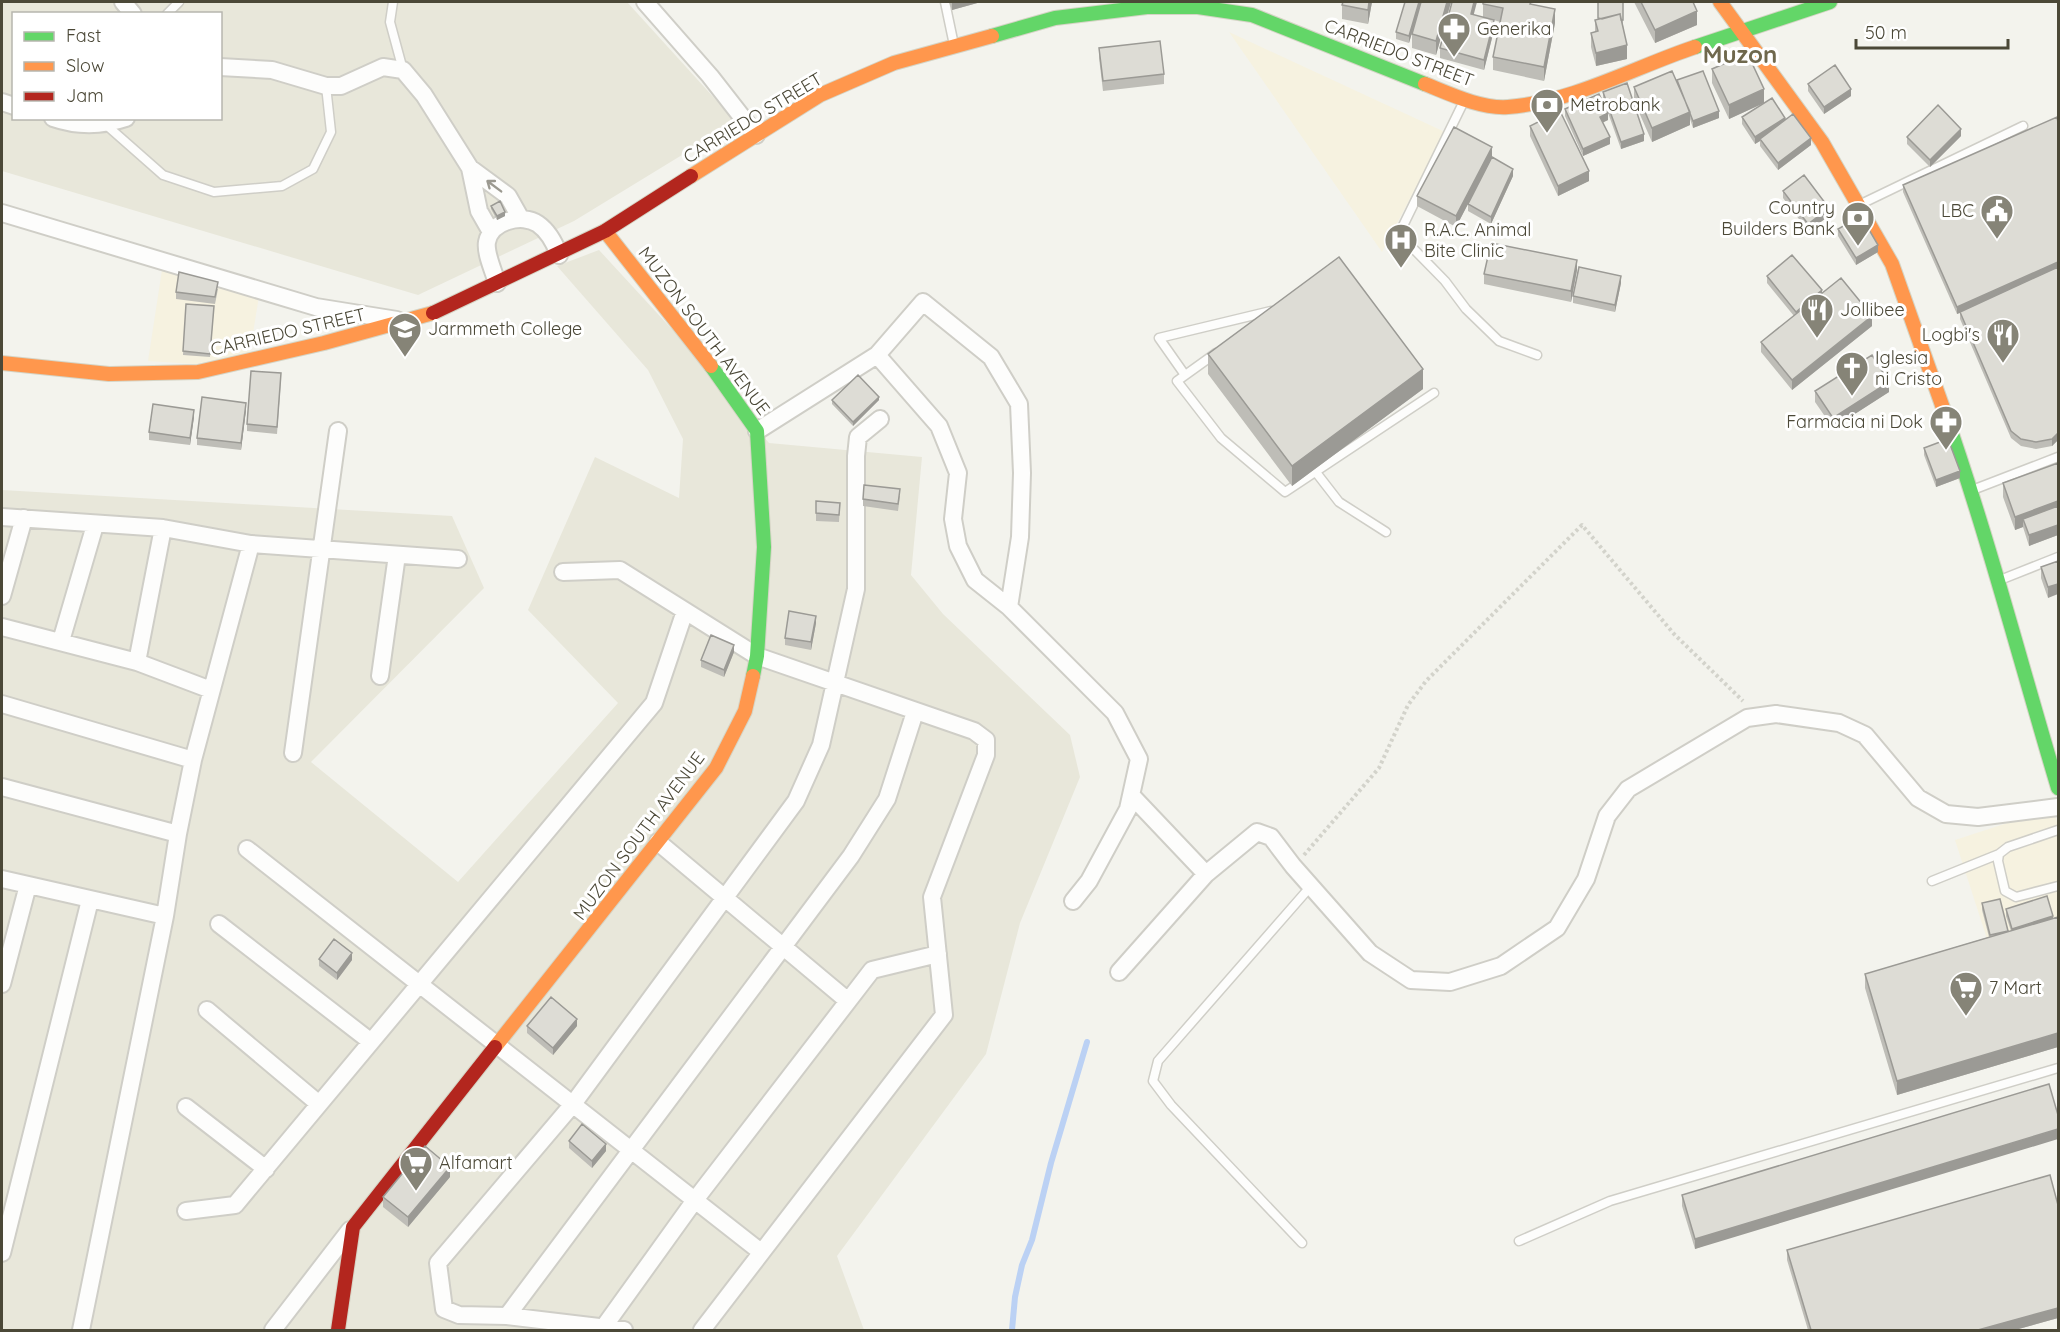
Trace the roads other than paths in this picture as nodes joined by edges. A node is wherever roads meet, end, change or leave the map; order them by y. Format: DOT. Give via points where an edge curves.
graph roads {
  1 [pos="393,2"];
  2 [pos="645,2"];
  3 [pos="945,2"];
  4 [pos="1720,2"];
  5 [pos="1830,2"];
  6 [pos="1740,30"];
  7 [pos="954,47"];
  8 [pos="222,67"];
  9 [pos="403,70"];
  10 [pos="326,86"];
  11 [pos="1465,98"];
  12 [pos="58,120"];
  13 [pos="117,120"];
  14 [pos="104,123"];
  15 [pos="2023,126"];
  16 [pos="756,135"];
  17 [pos="470,168"];
  18 [pos="1860,205"];
  19 [pos="2,213"];
  20 [pos="521,219"];
  21 [pos="605,231"];
  22 [pos="491,232"];
  23 [pos="559,255"];
  24 [pos="497,284"];
  25 [pos="1283,304"];
  26 [pos="1275,311"];
  27 [pos="409,322"];
  28 [pos="1257,324"];
  29 [pos="1221,349"];
  30 [pos="877,355"];
  31 [pos="1537,355"];
  32 [pos="2,363"];
  33 [pos="1185,375"];
  34 [pos="1434,393"];
  35 [pos="880,419"];
  36 [pos="338,431"];
  37 [pos="757,432"];
  38 [pos="2058,457"];
  39 [pos="1315,471"];
  40 [pos="1972,491"];
  41 [pos="2,517"];
  42 [pos="24,518"];
  43 [pos="95,525"];
  44 [pos="163,528"];
  45 [pos="1386,532"];
  46 [pos="251,544"];
  47 [pos="320,548"];
  48 [pos="397,555"];
  49 [pos="2058,557"];
  50 [pos="458,559"];
  51 [pos="562,572"];
  52 [pos="1997,581"];
  53 [pos="2,596"];
  54 [pos="1010,607"];
  55 [pos="685,611"];
  56 [pos="2,627"];
  57 [pos="61,641"];
  58 [pos="757,656"];
  59 [pos="137,662"];
  60 [pos="380,675"];
  61 [pos="837,685"];
  62 [pos="211,690"];
  63 [pos="2,704"];
  64 [pos="915,712"];
  65 [pos="293,753"];
  66 [pos="193,760"];
  67 [pos="2,787"];
  68 [pos="2058,788"];
  69 [pos="1131,795"];
  70 [pos="2058,807"];
  71 [pos="2058,830"];
  72 [pos="178,834"];
  73 [pos="658,842"];
  74 [pos="247,849"];
  75 [pos="1999,854"];
  76 [pos="1206,874"];
  77 [pos="2,879"];
  78 [pos="1932,881"];
  79 [pos="27,885"];
  80 [pos="1311,886"];
  81 [pos="2058,886"];
  82 [pos="726,896"];
  83 [pos="90,900"];
  84 [pos="1073,901"];
  85 [pos="165,916"];
  86 [pos="219,924"];
  87 [pos="785,947"];
  88 [pos="938,954"];
  89 [pos="1119,972"];
  90 [pos="418,983"];
  91 [pos="2,984"];
  92 [pos="848,1001"];
  93 [pos="207,1010"];
  94 [pos="370,1041"];
  95 [pos="499,1046"];
  96 [pos="2058,1068"];
  97 [pos="319,1104"];
  98 [pos="573,1104"];
  99 [pos="186,1107"];
  100 [pos="631,1150"];
  101 [pos="266,1168"];
  102 [pos="695,1200"];
  103 [pos="186,1210"];
  104 [pos="353,1227"];
  105 [pos="1519,1241"];
  106 [pos="1302,1243"];
  107 [pos="761,1252"];
  108 [pos="2,1253"];
  109 [pos="507,1316"];
  110 [pos="603,1328"];
  111 [pos="81,1330"];
  112 [pos="273,1330"];
  113 [pos="338,1330"];
  114 [pos="624,1330"];
  115 [pos="702,1330"];
  1 -- 9 [label="lane" via="390,22"];
  2 -- 16 [label="street"];
  3 -- 7 [label="lane"];
  4 -- 6 [label="main road"];
  5 -- 6 [label="main road, CARRIEDO STREET"];
  6 -- 11 [label="main road, CARRIEDO STREET" via="1557,98 1507,107"];
  6 -- 18 [label="main road" via="1822,142"];
  7 -- 11 [label="main road, CARRIEDO STREET" via="1055,18 1147,7 1198,7 1252,15"];
  7 -- 16 [label="main road, CARRIEDO STREET" via="894,63 820,95"];
  8 -- 10 [label="street" via="272,70"];
  9 -- 10 [label="street" via="383,67 341,86"];
  9 -- 17 [label="street" via="424,95"];
  10 -- 14 [label="lane" via="331,132 313,169 282,186 214,192 163,175"];
  11 -- 31 [label="lane" via="1399,234 1499,341"];
  12 -- 14 [label="street"];
  13 -- 14 [label="street"];
  15 -- 18 [label="lane"];
  16 -- 21 [label="main road, CARRIEDO STREET"];
  20 -- 17 [label="street, one-way" via="508,196"];
  17 -- 22 [label="street" via="479,211"];
  18 -- 40 [label="main road" via="1892,264"];
  19 -- 27 [label="street" via="316,307"];
  20 -- 22 [label="street" via="509,220"];
  20 -- 23 [label="street" via="538,224 554,242"];
  21 -- 23 [label="main road, CARRIEDO STREET"];
  21 -- 37 [label="main road, MUZON SOUTH AVENUE" via="698,347"];
  22 -- 24 [label="street" via="487,243"];
  23 -- 24 [label="main road, CARRIEDO STREET"];
  24 -- 27 [label="main road, CARRIEDO STREET"];
  25 -- 26 [label="lane"];
  26 -- 28 [label="lane"];
  26 -- 33 [label="lane" via="1159,338"];
  27 -- 32 [label="main road, CARRIEDO STREET" via="198,372 109,374"];
  29 -- 33 [label="lane"];
  30 -- 37 [label="street"];
  30 -- 54 [label="street" via="939,426 958,473 953,519 958,546 975,580"];
  30 -- 54 [label="street" via="923,302 991,357 1019,404 1020,537"];
  33 -- 39 [label="lane" via="1177,381 1221,438 1285,492"];
  34 -- 39 [label="lane"];
  35 -- 61 [label="street" via="858,437 856,589"];
  36 -- 47 [label="street"];
  37 -- 58 [label="main road, MUZON SOUTH AVENUE" via="764,547"];
  38 -- 40 [label="lane"];
  39 -- 45 [label="lane" via="1339,502"];
  40 -- 52 [label="main road"];
  41 -- 42 [label="street"];
  42 -- 43 [label="street"];
  42 -- 53 [label="street"];
  43 -- 44 [label="street"];
  43 -- 57 [label="street"];
  44 -- 46 [label="street"];
  44 -- 59 [label="street"];
  46 -- 47 [label="street"];
  46 -- 62 [label="street"];
  47 -- 48 [label="street"];
  47 -- 65 [label="street"];
  48 -- 50 [label="street"];
  48 -- 60 [label="street"];
  49 -- 52 [label="lane"];
  51 -- 55 [label="street" via="620,570"];
  52 -- 68 [label="main road"];
  54 -- 69 [label="street" via="1115,713 1139,759"];
  55 -- 58 [label="street"];
  55 -- 90 [label="street" via="654,703"];
  56 -- 57 [label="street"];
  57 -- 59 [label="street"];
  58 -- 61 [label="street"];
  58 -- 73 [label="main road, MUZON SOUTH AVENUE" via="745,711 716,768"];
  59 -- 62 [label="street"];
  61 -- 64 [label="street"];
  61 -- 82 [label="street" via="821,745 796,801"];
  62 -- 66 [label="street"];
  63 -- 66 [label="street"];
  64 -- 87 [label="street" via="887,799"];
  64 -- 88 [label="street" via="974,731 986,740 986,754 932,897"];
  66 -- 72 [label="street"];
  67 -- 72 [label="street"];
  69 -- 76 [label="street"];
  69 -- 84 [label="street" via="1128,810 1112,840"];
  70 -- 80 [label="street" via="1978,817 1946,814 1918,798 1865,735 1839,723 1776,714 1748,718 1628,789 1607,816 1586,879 1557,928 1501,966 1450,982 1411,980 1370,953"];
  71 -- 75 [label="lane" via="2008,847"];
  72 -- 85 [label="street"];
  73 -- 82 [label="street"];
  73 -- 95 [label="main road, MUZON SOUTH AVENUE"];
  74 -- 90 [label="street"];
  75 -- 78 [label="lane"];
  75 -- 81 [label="lane" via="2005,891 2011,895"];
  76 -- 80 [label="street" via="1257,832 1271,837"];
  76 -- 89 [label="street"];
  77 -- 79 [label="street"];
  79 -- 83 [label="street"];
  79 -- 91 [label="street"];
  80 -- 106 [label="lane" via="1158,1061 1153,1081"];
  82 -- 87 [label="street"];
  82 -- 98 [label="street"];
  83 -- 85 [label="street"];
  83 -- 108 [label="street"];
  85 -- 111 [label="street"];
  86 -- 94 [label="street"];
  87 -- 92 [label="street"];
  87 -- 100 [label="street"];
  88 -- 92 [label="street" via="872,970"];
  88 -- 107 [label="street" via="944,1015"];
  90 -- 94 [label="street"];
  90 -- 95 [label="street"];
  92 -- 102 [label="street"];
  93 -- 97 [label="street"];
  94 -- 97 [label="street"];
  95 -- 98 [label="street"];
  95 -- 104 [label="main road, MUZON SOUTH AVENUE"];
  96 -- 105 [label="lane" via="1610,1201"];
  97 -- 101 [label="street"];
  98 -- 100 [label="street"];
  98 -- 109 [label="street" via="438,1263 444,1309 459,1315"];
  99 -- 101 [label="street"];
  100 -- 102 [label="street"];
  100 -- 109 [label="street"];
  101 -- 103 [label="street" via="235,1205"];
  102 -- 107 [label="street"];
  102 -- 110 [label="street"];
  104 -- 112 [label="street"];
  104 -- 113 [label="main road"];
  107 -- 115 [label="street"];
  109 -- 110 [label="street"];
  110 -- 114 [label="street"];
}
